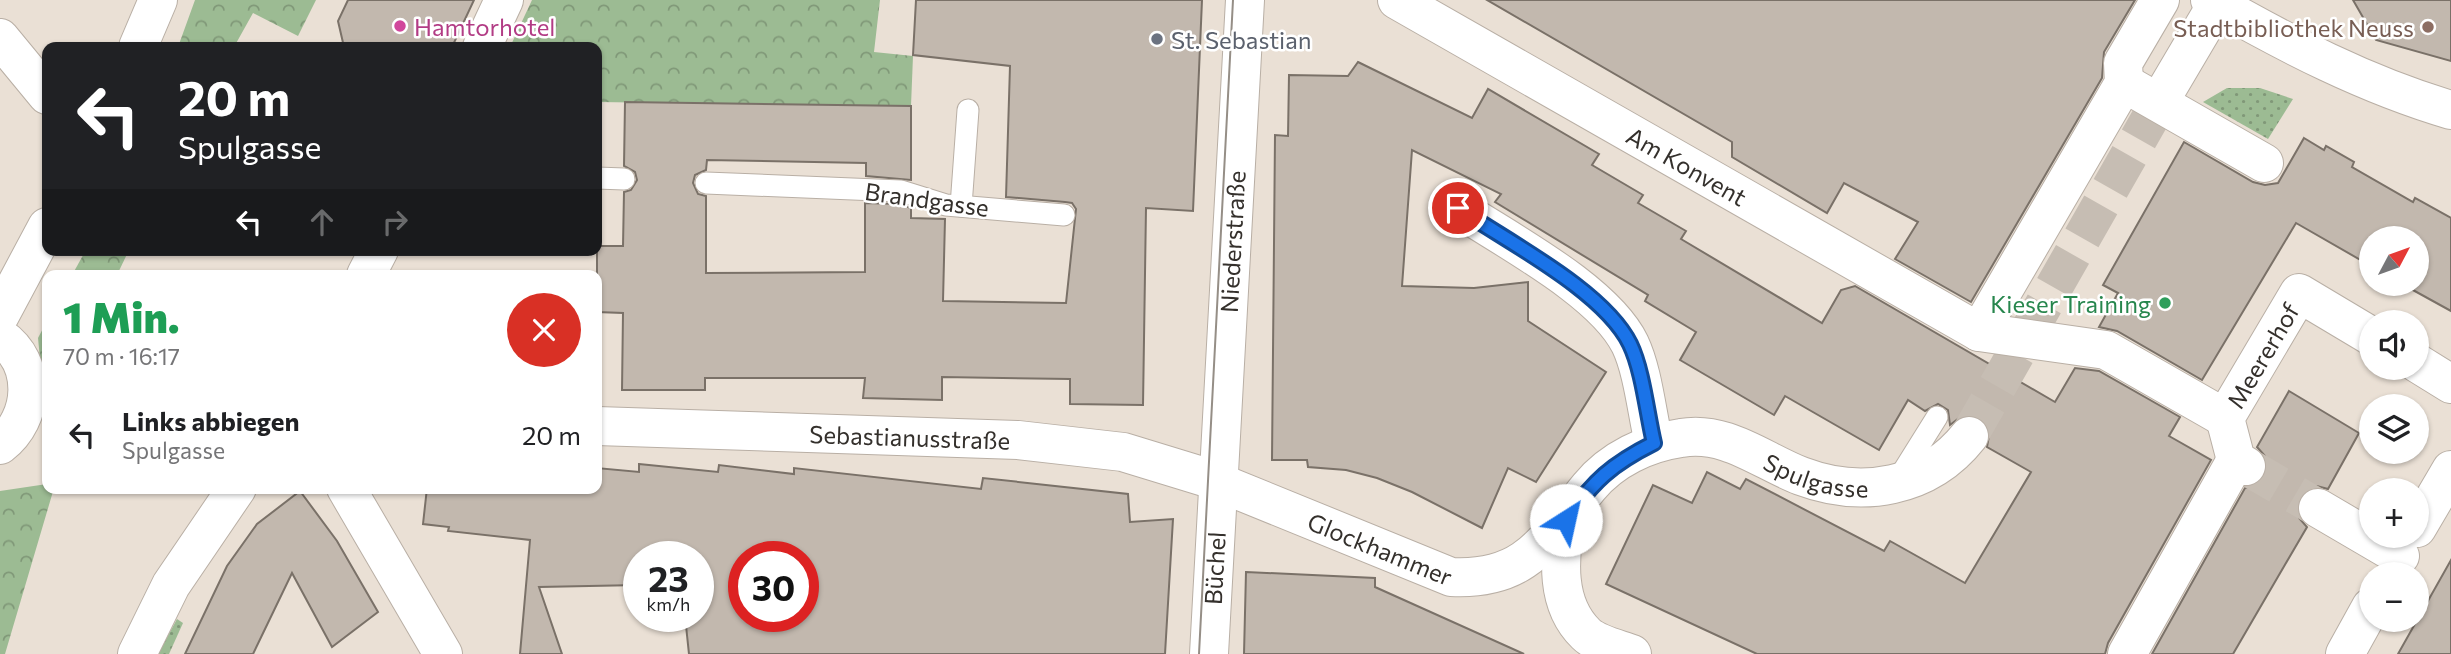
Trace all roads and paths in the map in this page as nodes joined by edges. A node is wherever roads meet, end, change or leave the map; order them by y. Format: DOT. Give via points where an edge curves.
graph roads {
  1 [pos="158,0"];
  2 [pos="504,0"];
  3 [pos="1245,0"];
  4 [pos="1396,0"];
  5 [pos="2160,0"];
  6 [pos="2213,2"];
  7 [pos="0,38"];
  8 [pos="140,42"];
  9 [pos="484,42"];
  10 [pos="2124,83"];
  11 [pos="2168,87"];
  12 [pos="42,89"];
  13 [pos="968,110"];
  14 [pos="2451,110"];
  15 [pos="2264,163"];
  16 [pos="602,178"];
  17 [pos="624,179"];
  18 [pos="706,183"];
  19 [pos="961,206"];
  20 [pos="1458,208"];
  21 [pos="1064,215"];
  22 [pos="42,236"];
  23 [pos="0,314"];
  24 [pos="2359,329"];
  25 [pos="1979,332"];
  26 [pos="0,337"];
  27 [pos="2429,370"];
  28 [pos="2451,383"];
  29 [pos="1937,417"];
  30 [pos="2225,418"];
  31 [pos="602,426"];
  32 [pos="1969,436"];
  33 [pos="21,437"];
  34 [pos="1654,443"];
  35 [pos="2451,470"];
  36 [pos="1218,482"];
  37 [pos="1894,485"];
  38 [pos="205,494"];
  39 [pos="233,494"];
  40 [pos="350,494"];
  41 [pos="2429,507"];
  42 [pos="2318,508"];
  43 [pos="1566,520"];
  44 [pos="210,526"];
  45 [pos="2359,527"];
  46 [pos="2359,629"];
  47 [pos="137,654"];
  48 [pos="443,654"];
  49 [pos="1209,654"];
  50 [pos="1632,654"];
  51 [pos="2127,654"];
  52 [pos="2345,654"];
  1 -- 8 [label="street"];
  2 -- 9 [label="street"];
  3 -- 36 [label="street, Niederstraße"];
  4 -- 25 [label="street, Am Konvent"];
  5 -- 10 [label="street" via="2123,63"];
  6 -- 11 [label="street"];
  6 -- 14 [label="street" via="2314,56 2406,97"];
  7 -- 12 [label="street"];
  10 -- 15 [label="street"];
  10 -- 25 [label="street"];
  13 -- 19 [label="lane"];
  16 -- 17 [label="lane"];
  18 -- 19 [label="lane, Brandgasse" via="901,191"];
  19 -- 21 [label="lane, Brandgasse"];
  20 -- 34 [label="street" via="1585,293 1618,322 1631,347"];
  22 -- 23 [label="street"];
  24 -- 30 [label="street, Meererhof" via="2299,293"];
  25 -- 30 [label="street, Am Konvent" via="2106,350"];
  26 -- 33 [label="street" via="19,357 27,375 29,395"];
  27 -- 28 [label="street"];
  29 -- 37 [label="lane"];
  30 -- 51 [label="street, Meererhof" via="2241,463"];
  31 -- 36 [label="street, Sebastianusstraße" via="1075,444 1123,452"];
  32 -- 37 [label="street, Spulgasse" via="1953,456 1929,472"];
  34 -- 37 [label="street, Spulgasse" via="1685,437 1717,439 1830,484"];
  34 -- 43 [label="street, Spulgasse" via="1619,460 1590,485"];
  35 -- 41 [label="street"];
  36 -- 43 [label="street, Glockhammer" via="1451,577 1497,575 1533,551"];
  36 -- 49 [label="street, Büchel"];
  38 -- 44 [label="street"];
  39 -- 44 [label="street"];
  40 -- 48 [label="street"];
  42 -- 45 [label="street"];
  43 -- 50 [label="street" via="1560,554 1562,588 1571,613 1587,636"];
  44 -- 47 [label="street" via="171,585"];
  46 -- 52 [label="street"];
}
